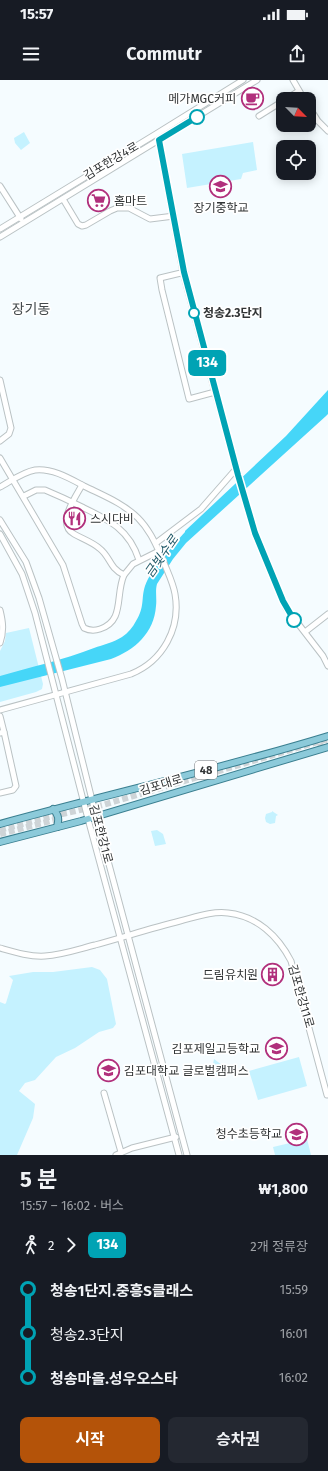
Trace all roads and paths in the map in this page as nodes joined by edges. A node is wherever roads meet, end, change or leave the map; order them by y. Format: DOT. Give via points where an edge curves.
graph roads {
  1 [pos="242,80"];
  2 [pos="257,80"];
  3 [pos="293,80"];
  4 [pos="299,91"];
  5 [pos="276,105"];
  6 [pos="259,116"];
  7 [pos="316,118"];
  8 [pos="328,131"];
  9 [pos="156,134"];
  10 [pos="159,140"];
  11 [pos="0,186"];
  12 [pos="63,199"];
  13 [pos="173,216"];
  14 [pos="20,217"];
  15 [pos="23,223"];
  16 [pos="0,229"];
  17 [pos="0,237"];
  18 [pos="184,272"];
  19 [pos="0,383"];
  20 [pos="215,392"];
  21 [pos="0,441"];
  22 [pos="0,458"];
  23 [pos="237,472"];
  24 [pos="13,479"];
  25 [pos="82,485"];
  26 [pos="0,487"];
  27 [pos="24,496"];
  28 [pos="73,503"];
  29 [pos="0,520"];
  30 [pos="0,534"];
  31 [pos="156,543"];
  32 [pos="159,552"];
  33 [pos="139,560"];
  34 [pos="124,575"];
  35 [pos="0,610"];
  36 [pos="328,614"];
  37 [pos="304,632"];
  38 [pos="0,643"];
  39 [pos="328,666"];
  40 [pos="65,692"];
  41 [pos="57,694"];
  42 [pos="0,710"];
  43 [pos="0,716"];
  44 [pos="2,733"];
  45 [pos="328,736"];
  46 [pos="328,747"];
  47 [pos="0,793"];
  48 [pos="92,800"];
  49 [pos="84,801"];
  50 [pos="53,809"];
  51 [pos="96,816"];
  52 [pos="88,818"];
  53 [pos="0,824"];
  54 [pos="57,827"];
  55 [pos="0,842"];
  56 [pos="128,936"];
  57 [pos="121,938"];
  58 [pos="0,948"];
  59 [pos="104,1093"];
  60 [pos="328,1095"];
  61 [pos="182,1135"];
  62 [pos="174,1137"];
  63 [pos="121,1152"];
  64 [pos="116,1155"];
  65 [pos="179,1155"];
  66 [pos="187,1155"];
  1 -- 9 [label="street, 김포한강4로"];
  2 -- 10 [label="street, 김포한강4로"];
  3 -- 4 [label="street"];
  5 -- 6 [label="street"];
  7 -- 8 [label="street"];
  9 -- 10 [label="street"];
  9 -- 14 [label="street, 김포한강4로"];
  10 -- 12 [label="street, 김포한강4로"];
  10 -- 13 [label="street" via="163,150"];
  11 -- 14 [label="street"];
  12 -- 13 [label="street" via="78,224 82,226 110,211 125,207 150,219"];
  12 -- 15 [label="street, 김포한강4로"];
  13 -- 18 [label="street"];
  14 -- 15 [label="street"];
  14 -- 16 [label="street, 김포한강4로"];
  15 -- 17 [label="street, 김포한강4로"];
  18 -- 20 [label="street"];
  18 -- 20 [label="street" via="160,278 189,399"];
  19 -- 21 [label="street" via="11,428 9,434"];
  20 -- 23 [label="street"];
  22 -- 24 [label="street"];
  23 -- 31 [label="street" via="201,508"];
  23 -- 37 [label="street" via="255,533 283,601"];
  24 -- 25 [label="street" via="28,472 42,470 54,472"];
  24 -- 26 [label="street"];
  24 -- 27 [label="street"];
  25 -- 28 [label="street"];
  25 -- 31 [label="street" via="130,512 143,524"];
  27 -- 28 [label="street" via="41,490"];
  27 -- 34 [label="street" via="63,565 84,628 94,630 108,626 117,614"];
  28 -- 33 [label="street" via="120,528 134,546"];
  28 -- 34 [label="street" via="67,514 68,529 99,547 114,569"];
  29 -- 40 [label="street, 김포한강1로" via="30,570"];
  30 -- 41 [label="street, 김포한강1로" via="22,574"];
  31 -- 32 [label="street"];
  32 -- 33 [label="street"];
  32 -- 40 [label="street" via="172,582 177,605 176,621 166,645 144,668"];
  33 -- 34 [label="street"];
  35 -- 38 [label="street" via="3,633"];
  36 -- 37 [label="street"];
  37 -- 39 [label="street"];
  40 -- 41 [label="street"];
  40 -- 48 [label="street, 김포한강1로"];
  41 -- 42 [label="street"];
  41 -- 49 [label="street, 김포한강1로"];
  43 -- 44 [label="street"];
  44 -- 47 [label="street" via="16,786 13,790"];
  45 -- 48 [label="main road, 김포대로 / 48"];
  46 -- 51 [label="main road, 김포대로 / 48"];
  48 -- 49 [label="main road, 김포대로 / 48"];
  48 -- 51 [label="street, 김포한강1로"];
  49 -- 50 [label="main road, 김포대로 / 48"];
  49 -- 52 [label="street, 김포한강1로"];
  50 -- 53 [label="main road, 김포대로 / 48"];
  50 -- 54 [label="main road" via="59,817"];
  51 -- 52 [label="main road, 김포대로 / 48"];
  51 -- 56 [label="street, 김포한강1로"];
  52 -- 54 [label="main road, 김포대로 / 48"];
  52 -- 57 [label="street, 김포한강1로"];
  54 -- 55 [label="main road, 김포대로 / 48"];
  56 -- 57 [label="street, 김포한강11로"];
  56 -- 60 [label="street, 김포한강11로" via="212,915 241,918 266,930 290,961"];
  56 -- 61 [label="street, 김포한강1로"];
  57 -- 58 [label="street, 김포한강11로" via="44,956"];
  57 -- 62 [label="street, 김포한강1로"];
  59 -- 63 [label="street"];
  61 -- 62 [label="street"];
  61 -- 66 [label="street, 김포한강1로"];
  62 -- 63 [label="street"];
  62 -- 65 [label="street, 김포한강1로"];
  63 -- 64 [label="street"];
}
